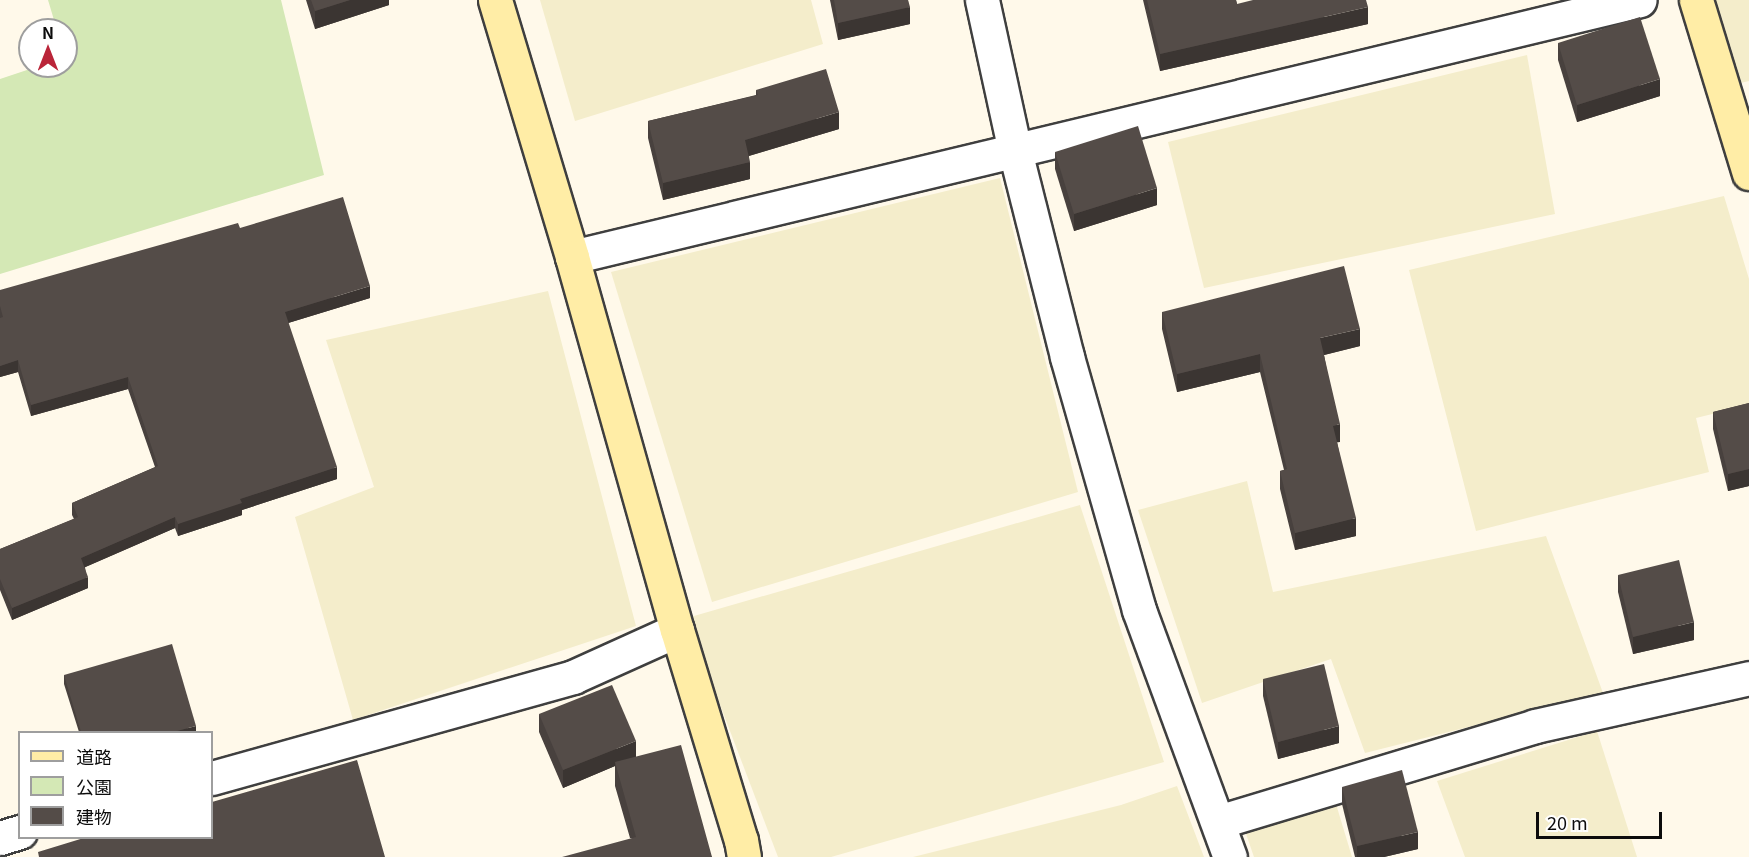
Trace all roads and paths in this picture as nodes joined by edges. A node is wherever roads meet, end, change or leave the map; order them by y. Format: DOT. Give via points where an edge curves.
graph roads {
  1 [pos="495,0"];
  2 [pos="982,0"];
  3 [pos="1640,0"];
  4 [pos="1696,0"];
  5 [pos="1015,151"];
  6 [pos="1749,173"];
  7 [pos="572,257"];
  8 [pos="677,630"];
  9 [pos="1749,678"];
  10 [pos="213,778"];
  11 [pos="1218,822"];
  12 [pos="18,833"];
  13 [pos="0,838"];
  14 [pos="744,857"];
  15 [pos="1230,857"];
  1 -- 7 [label="street"];
  2 -- 5 [label="street"];
  3 -- 5 [label="street"];
  4 -- 6 [label="street"];
  5 -- 7 [label="street"];
  5 -- 11 [label="street" via="1067,357 1139,610"];
  7 -- 8 [label="street"];
  8 -- 10 [label="street" via="573,677"];
  8 -- 14 [label="street"];
  9 -- 11 [label="street" via="1535,726"];
  11 -- 15 [label="street"];
  12 -- 13 [label="street"];
}
